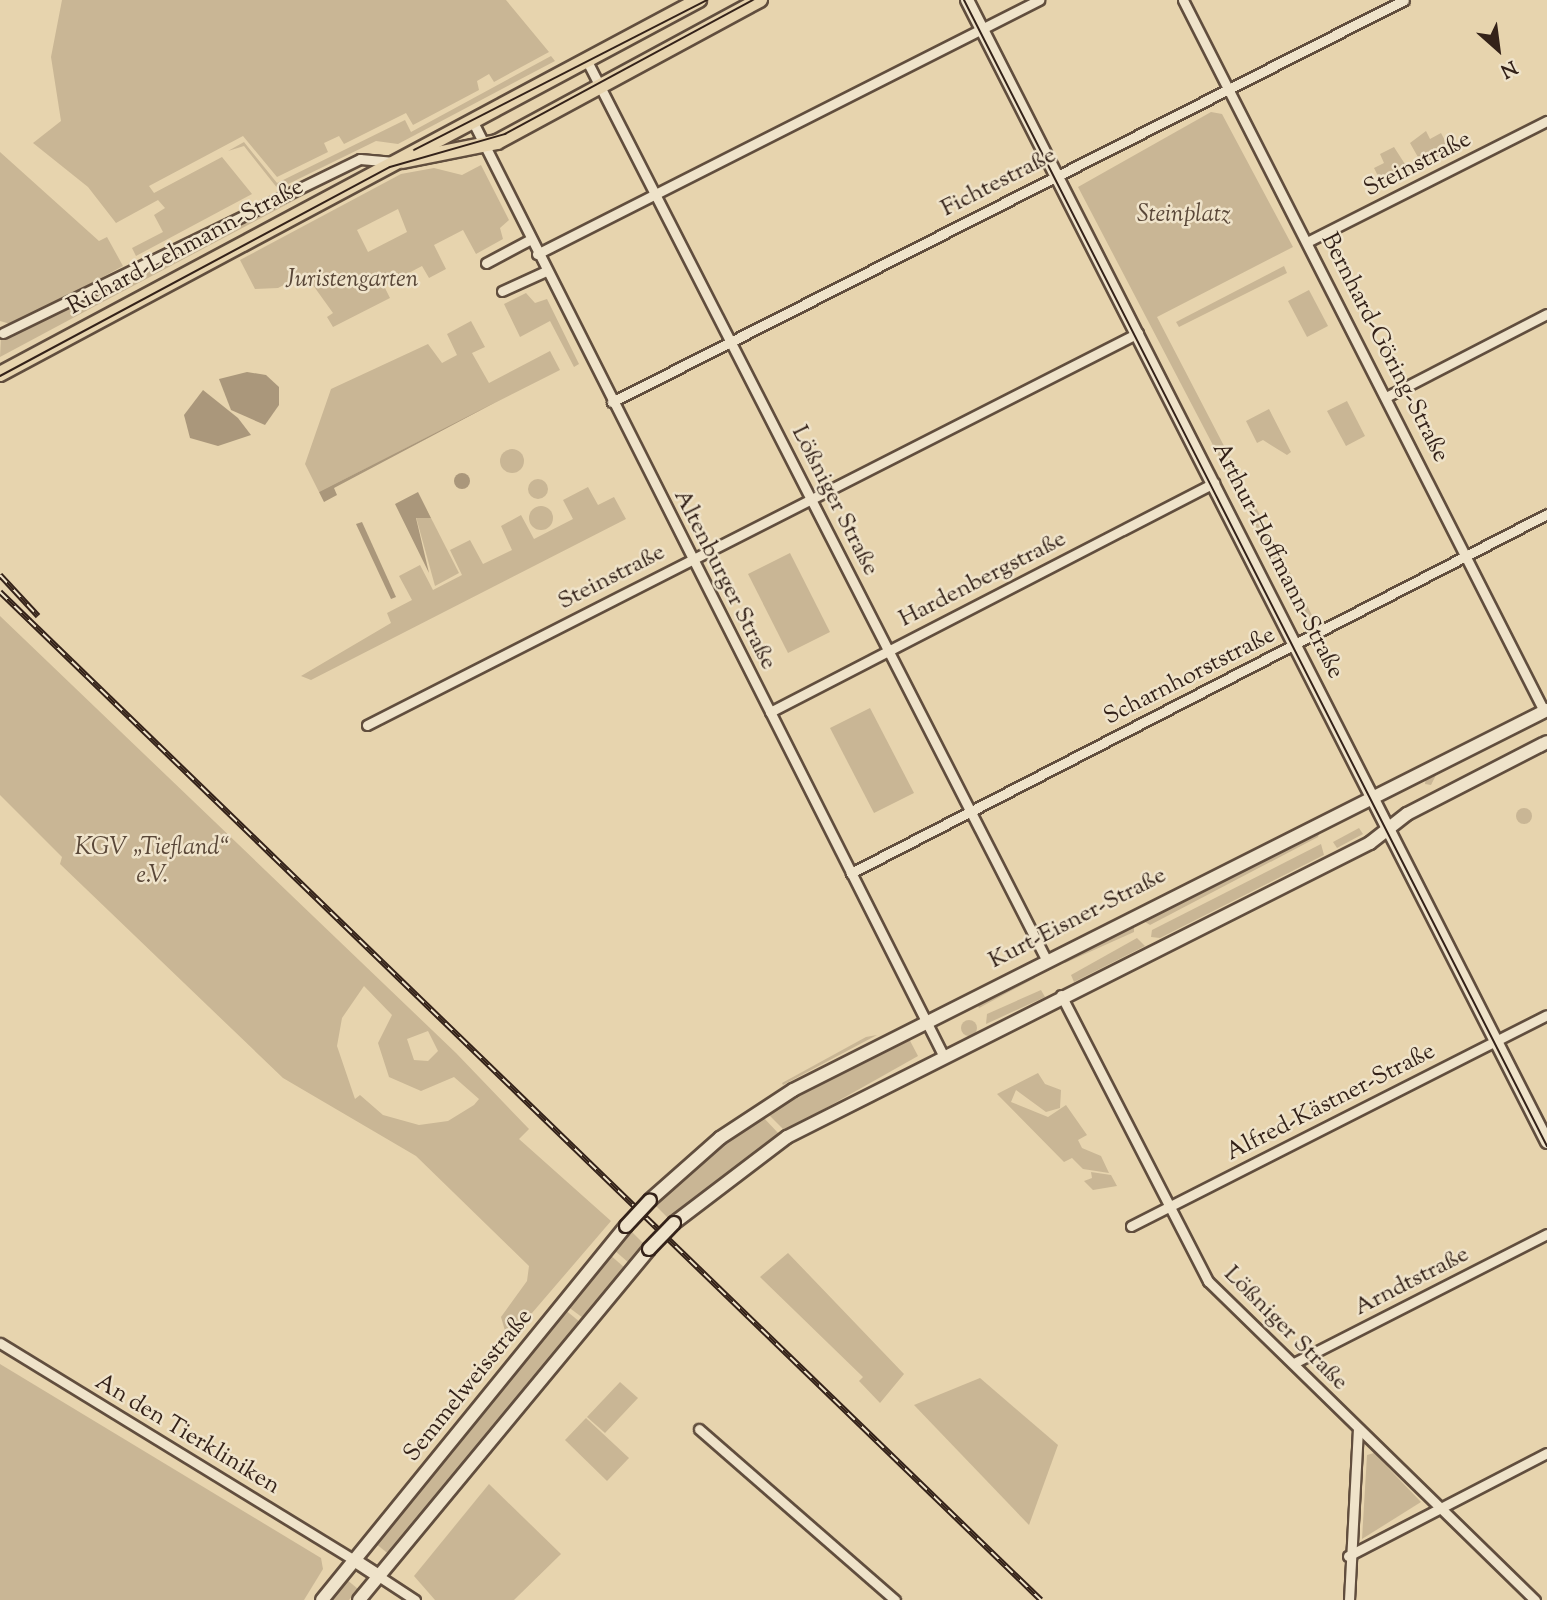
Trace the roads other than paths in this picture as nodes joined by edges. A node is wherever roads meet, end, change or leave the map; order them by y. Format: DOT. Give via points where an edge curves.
graph roads {
  1 [pos="699,0"];
  2 [pos="967,0"];
  3 [pos="1039,0"];
  4 [pos="1183,0"];
  5 [pos="1404,0"];
  6 [pos="752,2"];
  7 [pos="982,29"];
  8 [pos="587,61"];
  9 [pos="601,87"];
  10 [pos="1228,88"];
  11 [pos="1547,121"];
  12 [pos="473,122"];
  13 [pos="485,147"];
  14 [pos="394,162"];
  15 [pos="1056,175"];
  16 [pos="656,193"];
  17 [pos="529,240"];
  18 [pos="1307,242"];
  19 [pos="537,254"];
  20 [pos="486,262"];
  21 [pos="546,271"];
  22 [pos="502,291"];
  23 [pos="1547,314"];
  24 [pos="3,333"];
  25 [pos="1138,333"];
  26 [pos="731,341"];
  27 [pos="0,374"];
  28 [pos="1386,397"];
  29 [pos="612,402"];
  30 [pos="1214,483"];
  31 [pos="811,497"];
  32 [pos="1547,514"];
  33 [pos="1465,556"];
  34 [pos="691,559"];
  35 [pos="1296,644"];
  36 [pos="889,651"];
  37 [pos="770,712"];
  38 [pos="1546,712"];
  39 [pos="368,725"];
  40 [pos="1547,742"];
  41 [pos="1371,796"];
  42 [pos="970,813"];
  43 [pos="1388,830"];
  44 [pos="851,873"];
  45 [pos="1046,959"];
  46 [pos="1061,994"];
  47 [pos="1547,1015"];
  48 [pos="926,1020"];
  49 [pos="1496,1041"];
  50 [pos="943,1055"];
  51 [pos="1547,1142"];
  52 [pos="650,1200"];
  53 [pos="1168,1207"];
  54 [pos="1131,1226"];
  55 [pos="1547,1234"];
  56 [pos="0,1343"];
  57 [pos="1294,1363"];
  58 [pos="699,1429"];
  59 [pos="1359,1430"];
  60 [pos="1547,1453"];
  61 [pos="1443,1506"];
  62 [pos="1348,1556"];
  63 [pos="354,1560"];
  64 [pos="380,1577"];
  65 [pos="322,1600"];
  66 [pos="359,1600"];
  67 [pos="415,1600"];
  68 [pos="895,1600"];
  69 [pos="1349,1600"];
  70 [pos="1535,1600"];
  1 -- 8 [label="main road, Richard-Lehmann-Straße"];
  2 -- 7 [label="main road, Arthur-Hoffmann-Straße"];
  3 -- 7 [label="street"];
  4 -- 10 [label="street, Bernhard-Göring-Straße"];
  5 -- 10 [label="street, Fichtestraße"];
  6 -- 9 [label="main road, Richard-Lehmann-Straße"];
  7 -- 15 [label="main road, Arthur-Hoffmann-Straße"];
  7 -- 16 [label="street"];
  8 -- 9 [label="street, Lößniger Straße"];
  8 -- 12 [label="main road, Richard-Lehmann-Straße"];
  9 -- 13 [label="main road, Richard-Lehmann-Straße"];
  9 -- 16 [label="street, Lößniger Straße"];
  10 -- 15 [label="street, Fichtestraße"];
  10 -- 18 [label="street, Bernhard-Göring-Straße"];
  11 -- 18 [label="street, Steinstraße"];
  12 -- 13 [label="street, Altenburger Straße"];
  12 -- 14 [label="main road, Richard-Lehmann-Straße"];
  13 -- 14 [label="main road, Richard-Lehmann-Straße"];
  13 -- 17 [label="street, Altenburger Straße"];
  14 -- 24 [label="street, Richard-Lehmann-Straße" via="360,159"];
  14 -- 27 [label="main road, Richard-Lehmann-Straße"];
  15 -- 25 [label="main road, Arthur-Hoffmann-Straße"];
  15 -- 26 [label="street, Fichtestraße"];
  16 -- 19 [label="street"];
  16 -- 26 [label="street, Lößniger Straße"];
  17 -- 19 [label="street, Altenburger Straße"];
  17 -- 20 [label="street"];
  18 -- 28 [label="street, Bernhard-Göring-Straße"];
  19 -- 21 [label="street, Altenburger Straße"];
  21 -- 22 [label="street"];
  21 -- 29 [label="street, Altenburger Straße"];
  23 -- 28 [label="street"];
  25 -- 30 [label="main road, Arthur-Hoffmann-Straße"];
  25 -- 31 [label="street, Steinstraße"];
  26 -- 29 [label="street, Fichtestraße"];
  26 -- 31 [label="street, Lößniger Straße"];
  28 -- 33 [label="street, Bernhard-Göring-Straße"];
  29 -- 34 [label="street, Altenburger Straße"];
  30 -- 35 [label="main road, Arthur-Hoffmann-Straße"];
  30 -- 36 [label="street, Hardenbergstraße"];
  31 -- 34 [label="street, Steinstraße"];
  31 -- 36 [label="street, Lößniger Straße"];
  32 -- 33 [label="street, Scharnhorststraße"];
  33 -- 35 [label="street, Scharnhorststraße"];
  33 -- 38 [label="street, Bernhard-Göring-Straße"];
  34 -- 37 [label="street, Altenburger Straße"];
  34 -- 39 [label="street, Steinstraße"];
  35 -- 41 [label="main road, Arthur-Hoffmann-Straße"];
  35 -- 42 [label="street, Scharnhorststraße"];
  36 -- 37 [label="street, Hardenbergstraße"];
  36 -- 42 [label="street, Lößniger Straße"];
  37 -- 44 [label="street, Altenburger Straße"];
  38 -- 41 [label="main road, Kurt-Eisner-Straße"];
  40 -- 43 [label="main road" via="1407,814"];
  41 -- 43 [label="main road, Arthur-Hoffmann-Straße"];
  41 -- 45 [label="main road, Kurt-Eisner-Straße"];
  42 -- 44 [label="street, Scharnhorststraße"];
  42 -- 45 [label="street, Lößniger Straße"];
  43 -- 46 [label="main road"];
  43 -- 49 [label="main road, Arthur-Hoffmann-Straße"];
  44 -- 48 [label="street, Altenburger Straße"];
  45 -- 48 [label="main road, Kurt-Eisner-Straße"];
  46 -- 50 [label="main road"];
  46 -- 53 [label="street, Lößniger Straße"];
  47 -- 49 [label="street, Alfred-Kästner-Straße"];
  48 -- 50 [label="street, Altenburger Straße"];
  48 -- 52 [label="main road, Kurt-Eisner-Straße" via="760,1110"];
  49 -- 51 [label="main road, Arthur-Hoffmann-Straße"];
  49 -- 53 [label="street, Alfred-Kästner-Straße"];
  50 -- 64 [label="main road, bridge" via="770,1147 674,1223"];
  52 -- 63 [label="main road, Semmelweisstraße, bridge"];
  53 -- 54 [label="street, Alfred-Kästner-Straße"];
  53 -- 57 [label="street, Lößniger Straße" via="1208,1281"];
  55 -- 57 [label="street, Arndtstraße"];
  56 -- 63 [label="street, An den Tierkliniken"];
  57 -- 59 [label="street, Lößniger Straße"];
  58 -- 68 [label="street"];
  59 -- 61 [label="street, Lößniger Straße"];
  59 -- 62 [label="street"];
  60 -- 61 [label="street"];
  61 -- 62 [label="street"];
  61 -- 70 [label="street, Lößniger Straße"];
  62 -- 69 [label="street"];
  63 -- 64 [label="main road"];
  63 -- 65 [label="main road, Semmelweisstraße"];
  64 -- 66 [label="main road"];
  64 -- 67 [label="street"];
}
